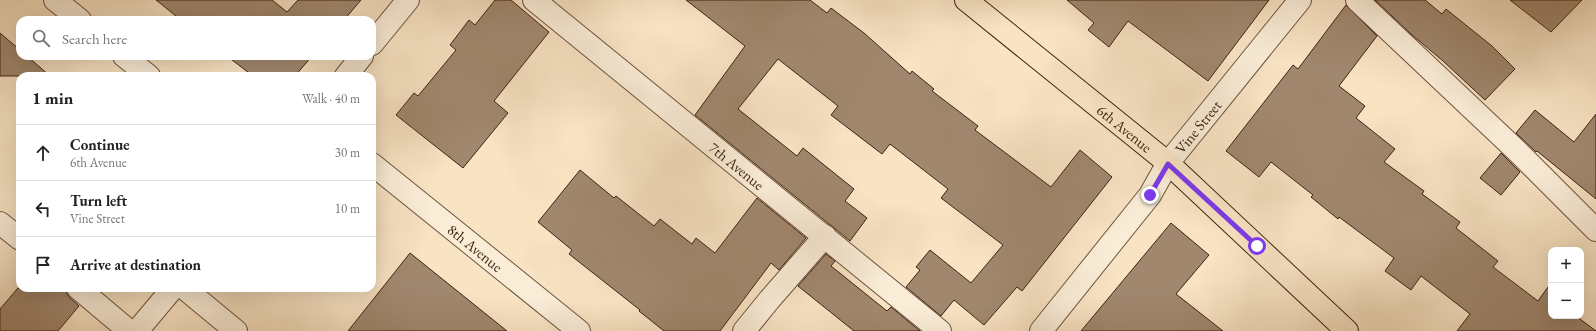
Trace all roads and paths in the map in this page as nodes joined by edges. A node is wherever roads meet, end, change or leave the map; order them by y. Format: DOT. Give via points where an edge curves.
graph roads {
  1 [pos="55,0"];
  2 [pos="408,0"];
  3 [pos="534,0"];
  4 [pos="966,0"];
  5 [pos="1300,0"];
  6 [pos="1357,0"];
  7 [pos="75,16"];
  8 [pos="376,39"];
  9 [pos="129,60"];
  10 [pos="359,60"];
  11 [pos="144,72"];
  12 [pos="349,72"];
  13 [pos="1168,164"];
  14 [pos="376,167"];
  15 [pos="0,223"];
  16 [pos="1596,230"];
  17 [pos="16,236"];
  18 [pos="825,236"];
  19 [pos="83,292"];
  20 [pos="170,292"];
  21 [pos="189,292"];
  22 [pos="129,331"];
  23 [pos="137,331"];
  24 [pos="236,331"];
  25 [pos="579,331"];
  26 [pos="744,331"];
  27 [pos="940,331"];
  28 [pos="1041,331"];
  29 [pos="1347,331"];
  1 -- 7 [label="street"];
  2 -- 8 [label="street"];
  3 -- 18 [label="street, 7th Avenue"];
  4 -- 13 [label="main road, 6th Avenue"];
  5 -- 13 [label="street, Vine Street"];
  6 -- 16 [label="street" via="1516,150"];
  9 -- 11 [label="street"];
  10 -- 12 [label="street"];
  13 -- 28 [label="street, Vine Street" via="1150,195"];
  13 -- 29 [label="main road, 6th Avenue"];
  14 -- 25 [label="street, 8th Avenue"];
  15 -- 17 [label="street"];
  18 -- 26 [label="street"];
  18 -- 27 [label="street, 7th Avenue"];
  19 -- 22 [label="street"];
  20 -- 23 [label="street"];
  21 -- 24 [label="street"];
}
